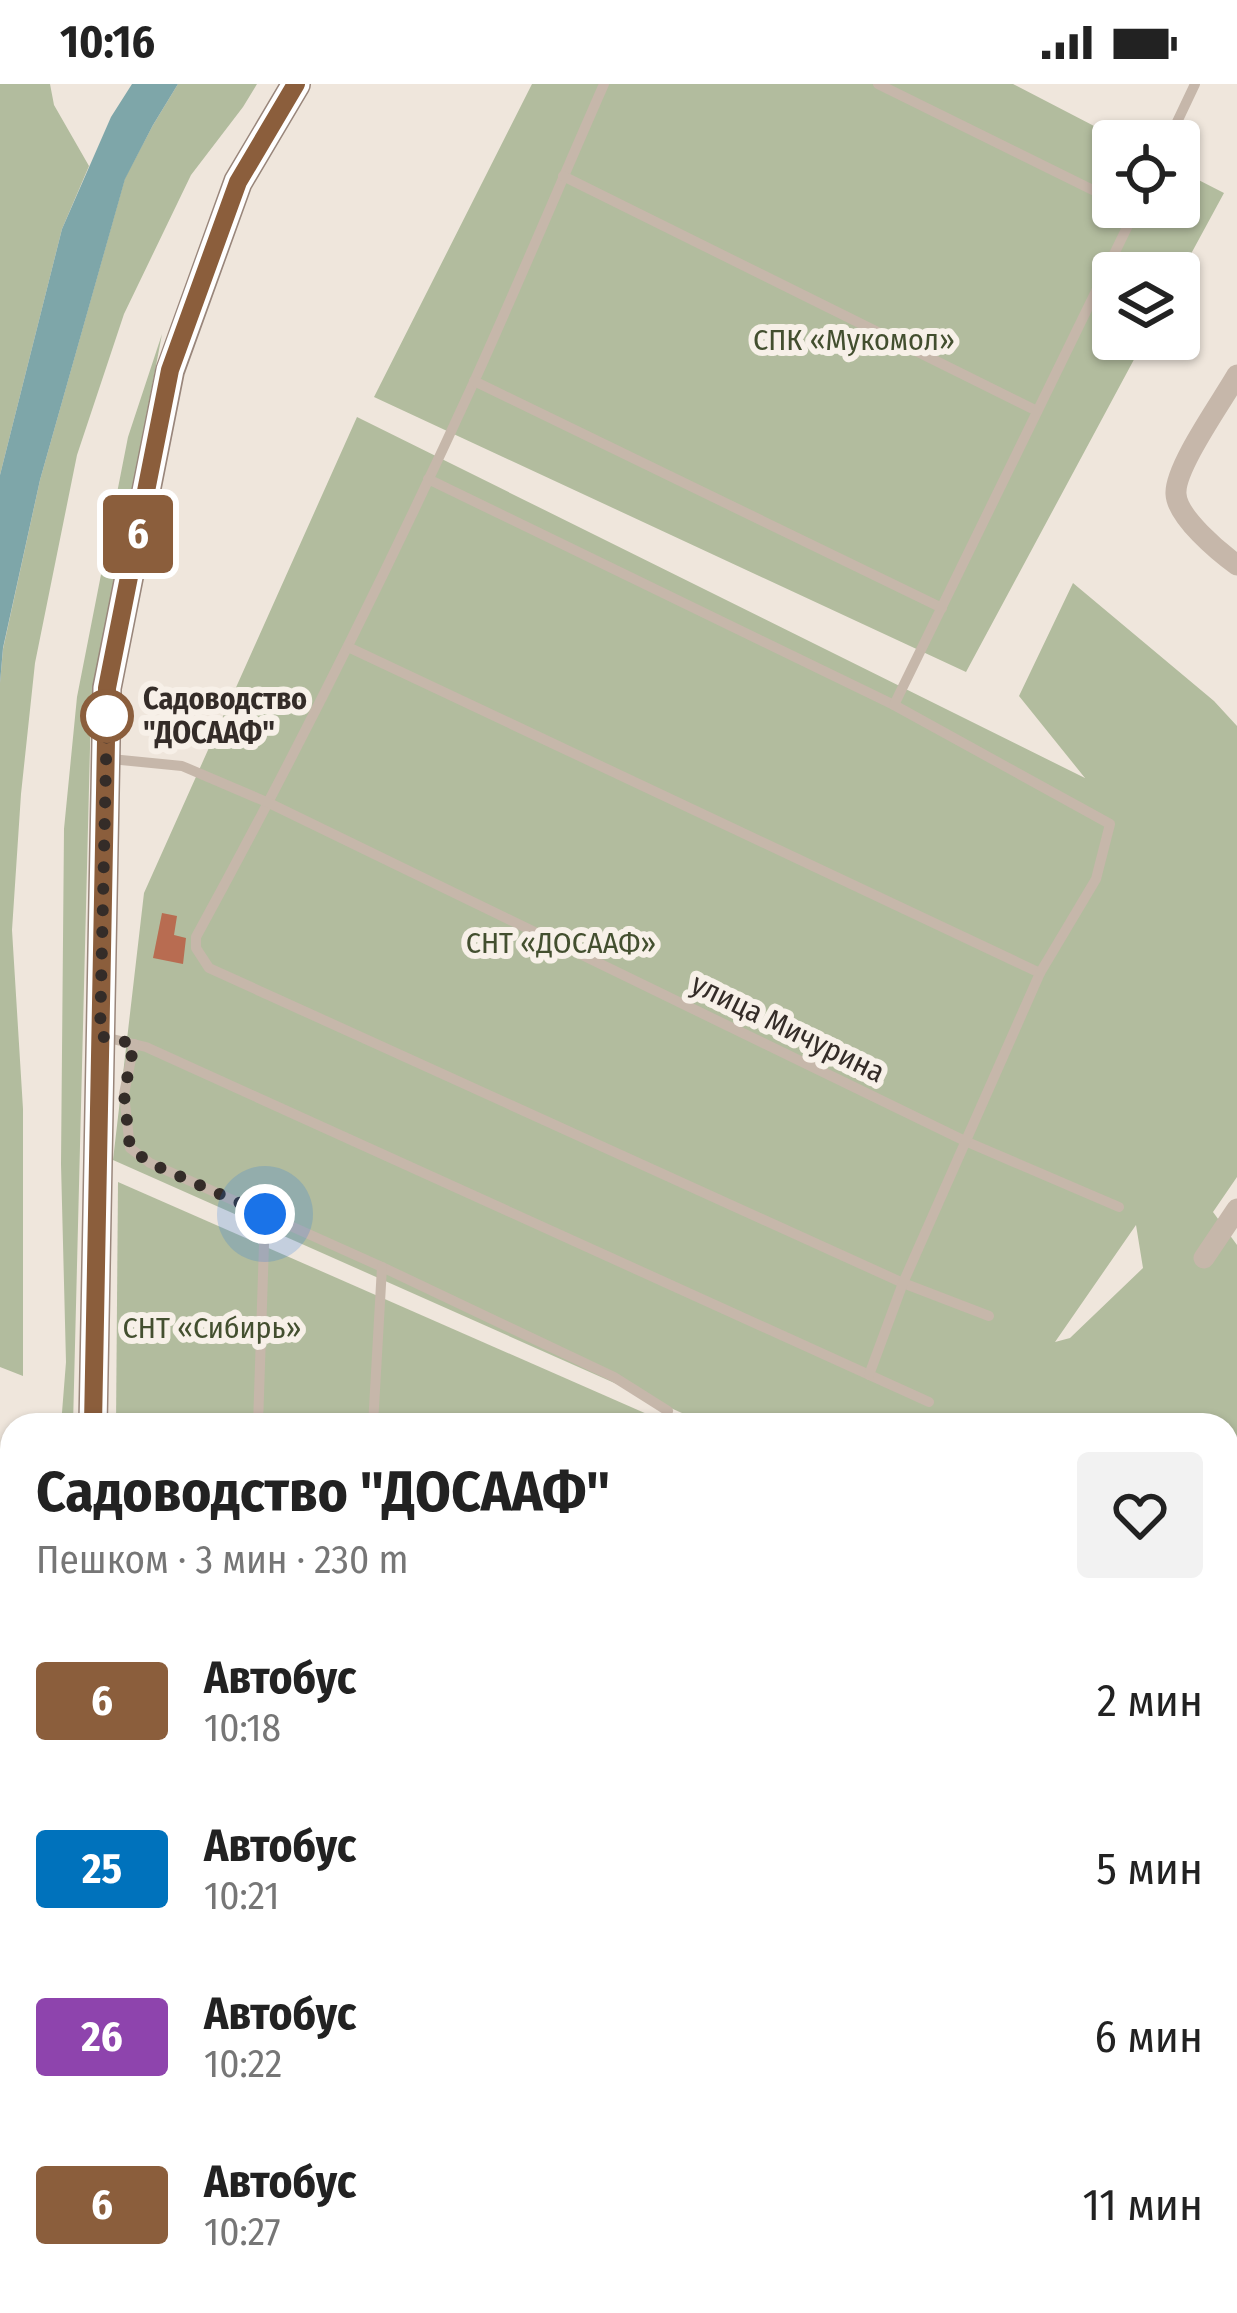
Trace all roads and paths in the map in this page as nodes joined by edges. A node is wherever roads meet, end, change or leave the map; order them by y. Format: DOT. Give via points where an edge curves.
graph roads {
  1 [pos="296,84"];
  2 [pos="604,84"];
  3 [pos="878,84"];
  4 [pos="1195,84"];
  5 [pos="1178,120"];
  6 [pos="563,176"];
  7 [pos="1092,190"];
  8 [pos="1124,228"];
  9 [pos="1237,375"];
  10 [pos="474,381"];
  11 [pos="1037,411"];
  12 [pos="428,479"];
  13 [pos="1237,565"];
  14 [pos="942,608"];
  15 [pos="348,647"];
  16 [pos="894,706"];
  17 [pos="106,759"];
  18 [pos="269,803"];
  19 [pos="1040,974"];
  20 [pos="100,1036"];
  21 [pos="134,1044"];
  22 [pos="965,1141"];
  23 [pos="1119,1208"];
  24 [pos="1237,1209"];
  25 [pos="265,1214"];
  26 [pos="1204,1258"];
  27 [pos="382,1267"];
  28 [pos="902,1283"];
  29 [pos="989,1316"];
  30 [pos="869,1375"];
  31 [pos="928,1402"];
  32 [pos="93,1413"];
  33 [pos="258,1413"];
  34 [pos="374,1413"];
  35 [pos="667,1413"];
  1 -- 17 [label="main road" via="238,182 170,370 107,688"];
  2 -- 6 [label="lane"];
  3 -- 7 [label="lane"];
  4 -- 5 [label="lane"];
  6 -- 10 [label="lane"];
  6 -- 11 [label="lane"];
  8 -- 11 [label="lane"];
  9 -- 13 [label="street" via="1175,492 1198,530"];
  10 -- 12 [label="lane"];
  10 -- 14 [label="lane"];
  11 -- 14 [label="lane"];
  12 -- 15 [label="lane"];
  12 -- 16 [label="lane"];
  14 -- 16 [label="lane"];
  15 -- 18 [label="lane"];
  15 -- 19 [label="lane"];
  16 -- 19 [label="lane" via="1110,824 1096,879"];
  17 -- 18 [label="lane, улица Мичурина" via="182,766"];
  17 -- 20 [label="main road"];
  18 -- 22 [label="lane, улица Мичурина"];
  18 -- 28 [label="lane" via="196,937 209,968"];
  19 -- 22 [label="lane"];
  20 -- 21 [label="lane"];
  20 -- 32 [label="main road"];
  21 -- 25 [label="lane" via="124,1094 130,1148"];
  21 -- 30 [label="lane"];
  22 -- 23 [label="lane, улица Мичурина"];
  22 -- 28 [label="lane"];
  24 -- 26 [label="street"];
  25 -- 27 [label="lane"];
  25 -- 33 [label="lane"];
  27 -- 34 [label="lane"];
  27 -- 35 [label="lane" via="614,1377"];
  28 -- 29 [label="lane"];
  28 -- 30 [label="lane"];
  30 -- 31 [label="lane"];
}
